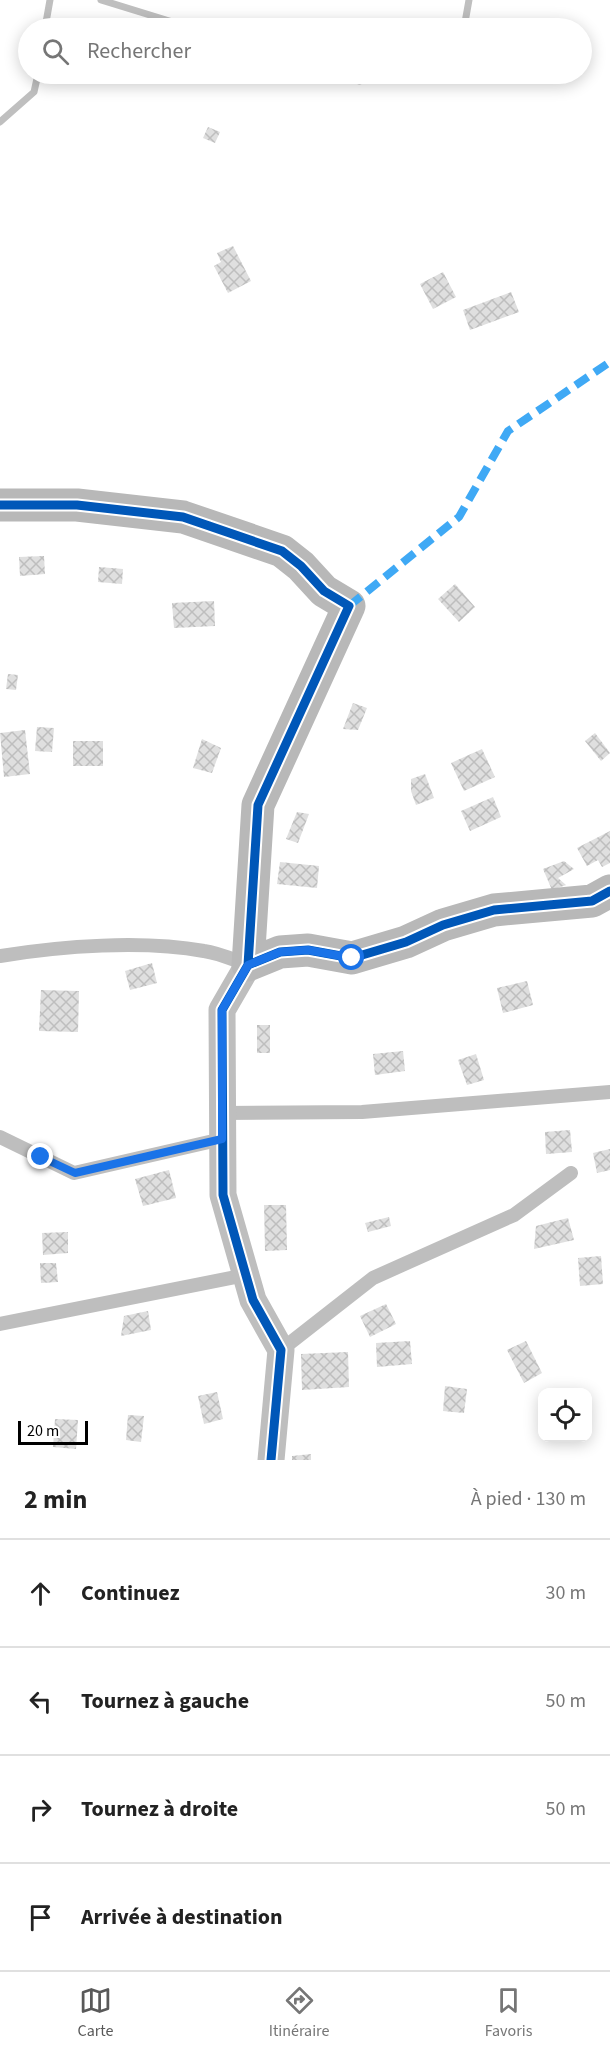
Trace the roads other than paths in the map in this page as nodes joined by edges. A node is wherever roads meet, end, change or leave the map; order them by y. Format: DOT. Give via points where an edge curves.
graph roads {
  1 [pos="0,505"];
  2 [pos="610,891"];
  3 [pos="0,956"];
  4 [pos="248,965"];
  5 [pos="610,1092"];
  6 [pos="222,1113"];
  7 [pos="0,1137"];
  8 [pos="222,1139"];
  9 [pos="571,1173"];
  10 [pos="246,1275"];
  11 [pos="0,1324"];
  12 [pos="281,1350"];
  13 [pos="270,1460"];
  1 -- 4 [label="street" via="77,505 183,517 282,551 324,591 349,606 258,805"];
  2 -- 4 [label="street" via="592,901 494,910 352,958 308,950 280,952"];
  3 -- 4 [label="lane" via="81,947 155,945 206,951"];
  4 -- 6 [label="street" via="222,1010"];
  5 -- 6 [label="lane" via="362,1112"];
  6 -- 8 [label="street"];
  7 -- 8 [label="lane" via="75,1173"];
  8 -- 10 [label="street" via="223,1195"];
  9 -- 12 [label="lane" via="514,1215 373,1278"];
  10 -- 11 [label="lane"];
  10 -- 12 [label="street" via="253,1300"];
  12 -- 13 [label="street"];
}
